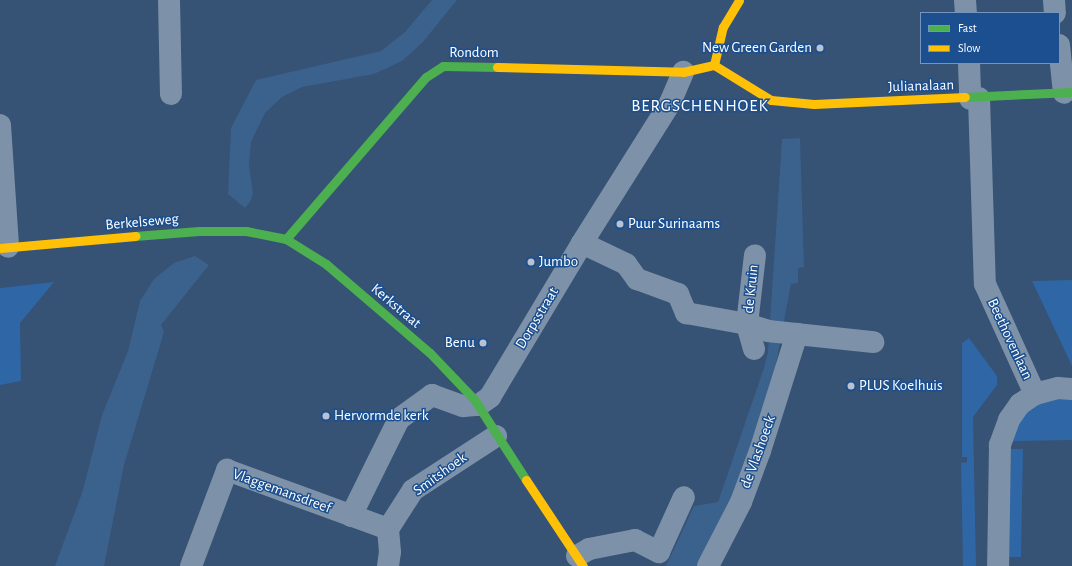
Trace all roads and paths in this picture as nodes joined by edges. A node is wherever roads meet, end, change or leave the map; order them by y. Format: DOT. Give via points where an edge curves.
graph roads {
  1 [pos="169,0"];
  2 [pos="739,0"];
  3 [pos="966,0"];
  4 [pos="1054,0"];
  5 [pos="966,12"];
  6 [pos="1056,12"];
  7 [pos="1060,50"];
  8 [pos="969,64"];
  9 [pos="714,65"];
  10 [pos="683,72"];
  11 [pos="1068,93"];
  12 [pos="171,94"];
  13 [pos="975,98"];
  14 [pos="0,126"];
  15 [pos="286,239"];
  16 [pos="582,243"];
  17 [pos="4,248"];
  18 [pos="755,255"];
  19 [pos="747,324"];
  20 [pos="784,333"];
  21 [pos="873,342"];
  22 [pos="754,349"];
  23 [pos="1072,389"];
  24 [pos="1035,394"];
  25 [pos="479,405"];
  26 [pos="496,436"];
  27 [pos="684,497"];
  28 [pos="351,516"];
  29 [pos="388,529"];
  30 [pos="580,561"];
  31 [pos="191,566"];
  32 [pos="388,566"];
  33 [pos="708,566"];
  34 [pos="998,566"];
  1 -- 12 [label="street"];
  2 -- 9 [label="street" via="724,27"];
  3 -- 5 [label="street"];
  4 -- 6 [label="street"];
  7 -- 11 [label="street"];
  8 -- 13 [label="street, Beethovenlaan"];
  9 -- 10 [label="street, Rondom"];
  9 -- 13 [label="street, Julianalaan" via="771,100 814,104"];
  10 -- 15 [label="street, Rondom" via="444,66 426,78"];
  10 -- 16 [label="street, Dorpsstraat" via="670,103"];
  11 -- 13 [label="street, Julianalaan"];
  13 -- 24 [label="street, Beethovenlaan" via="985,284"];
  14 -- 17 [label="street"];
  15 -- 17 [label="street, Berkelseweg" via="246,231 199,231"];
  15 -- 25 [label="street, Kerkstraat" via="326,264 430,353"];
  16 -- 19 [label="street, de Kruin" via="626,264 637,279 678,294 686,313"];
  16 -- 25 [label="street, Dorpsstraat" via="490,397"];
  18 -- 19 [label="street, de Kruin"];
  19 -- 20 [label="street, de Kruin"];
  19 -- 22 [label="street, de Kruin"];
  20 -- 21 [label="street"];
  20 -- 33 [label="street, de Vlashoeck" via="760,451 741,502"];
  23 -- 24 [label="street" via="1058,388"];
  24 -- 34 [label="street, Beethovenlaan" via="1020,404 1009,420 1000,445"];
  25 -- 26 [label="street"];
  25 -- 28 [label="street" via="462,406 432,395 399,419"];
  26 -- 29 [label="street, Smitshoek" via="413,490"];
  26 -- 30 [label="street"];
  27 -- 30 [label="street" via="659,552 635,540 589,549"];
  28 -- 29 [label="street, Vlaggemansdreef"];
  28 -- 31 [label="street, Vlaggemansdreef" via="227,470"];
  29 -- 32 [label="street"];
}
